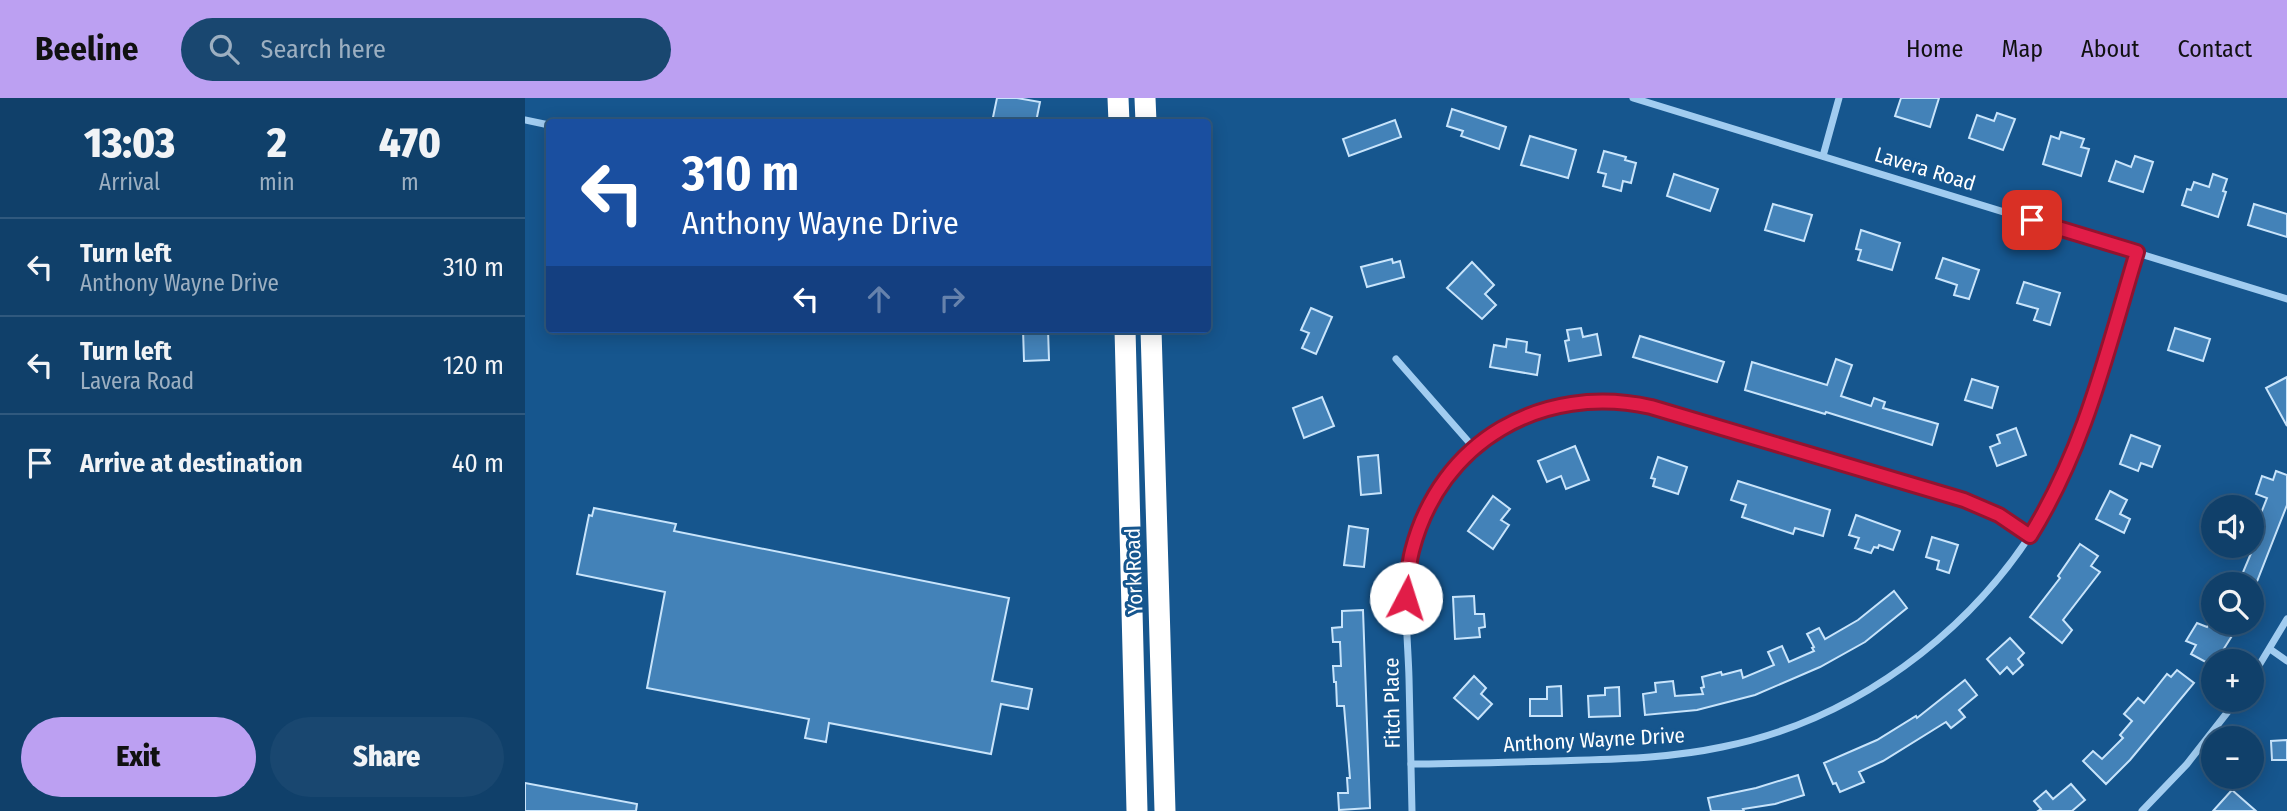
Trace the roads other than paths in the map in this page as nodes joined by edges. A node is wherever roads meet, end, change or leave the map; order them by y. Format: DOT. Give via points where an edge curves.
graph roads {
  1 [pos="1118,98"];
  2 [pos="1145,98"];
  3 [pos="1633,98"];
  4 [pos="1839,98"];
  5 [pos="1119,119"];
  6 [pos="1146,119"];
  7 [pos="525,120"];
  8 [pos="546,124"];
  9 [pos="1823,156"];
  10 [pos="2137,252"];
  11 [pos="2287,299"];
  12 [pos="1125,333"];
  13 [pos="1151,333"];
  14 [pos="1396,359"];
  15 [pos="1474,448"];
  16 [pos="2030,536"];
  17 [pos="2287,620"];
  18 [pos="2270,649"];
  19 [pos="2264,658"];
  20 [pos="2287,661"];
  21 [pos="2228,712"];
  22 [pos="1411,764"];
  23 [pos="1137,811"];
  24 [pos="1165,811"];
  25 [pos="1412,811"];
  26 [pos="2142,811"];
  1 -- 5 [label="highway"];
  2 -- 6 [label="highway"];
  3 -- 9 [label="street, Lavera Road"];
  4 -- 9 [label="street"];
  7 -- 8 [label="street"];
  9 -- 10 [label="street, Lavera Road"];
  10 -- 11 [label="street, Lavera Road"];
  10 -- 16 [label="street, Anthony Wayne Drive" via="2075,452"];
  12 -- 23 [label="highway, York Road"];
  13 -- 24 [label="highway, York Road"];
  14 -- 15 [label="street"];
  15 -- 16 [label="street, Fitch Place" via="1503,427 1552,407 1590,402 1637,404 1964,500 1999,515"];
  15 -- 22 [label="street, Fitch Place" via="1434,497 1409,567"];
  16 -- 22 [label="street, Anthony Wayne Drive" via="1979,600 1925,651 1873,687 1803,722 1735,744 1672,756"];
  17 -- 18 [label="street"];
  18 -- 19 [label="street"];
  18 -- 20 [label="street"];
  21 -- 26 [label="street"];
  22 -- 25 [label="street, Fitch Place"];
}
